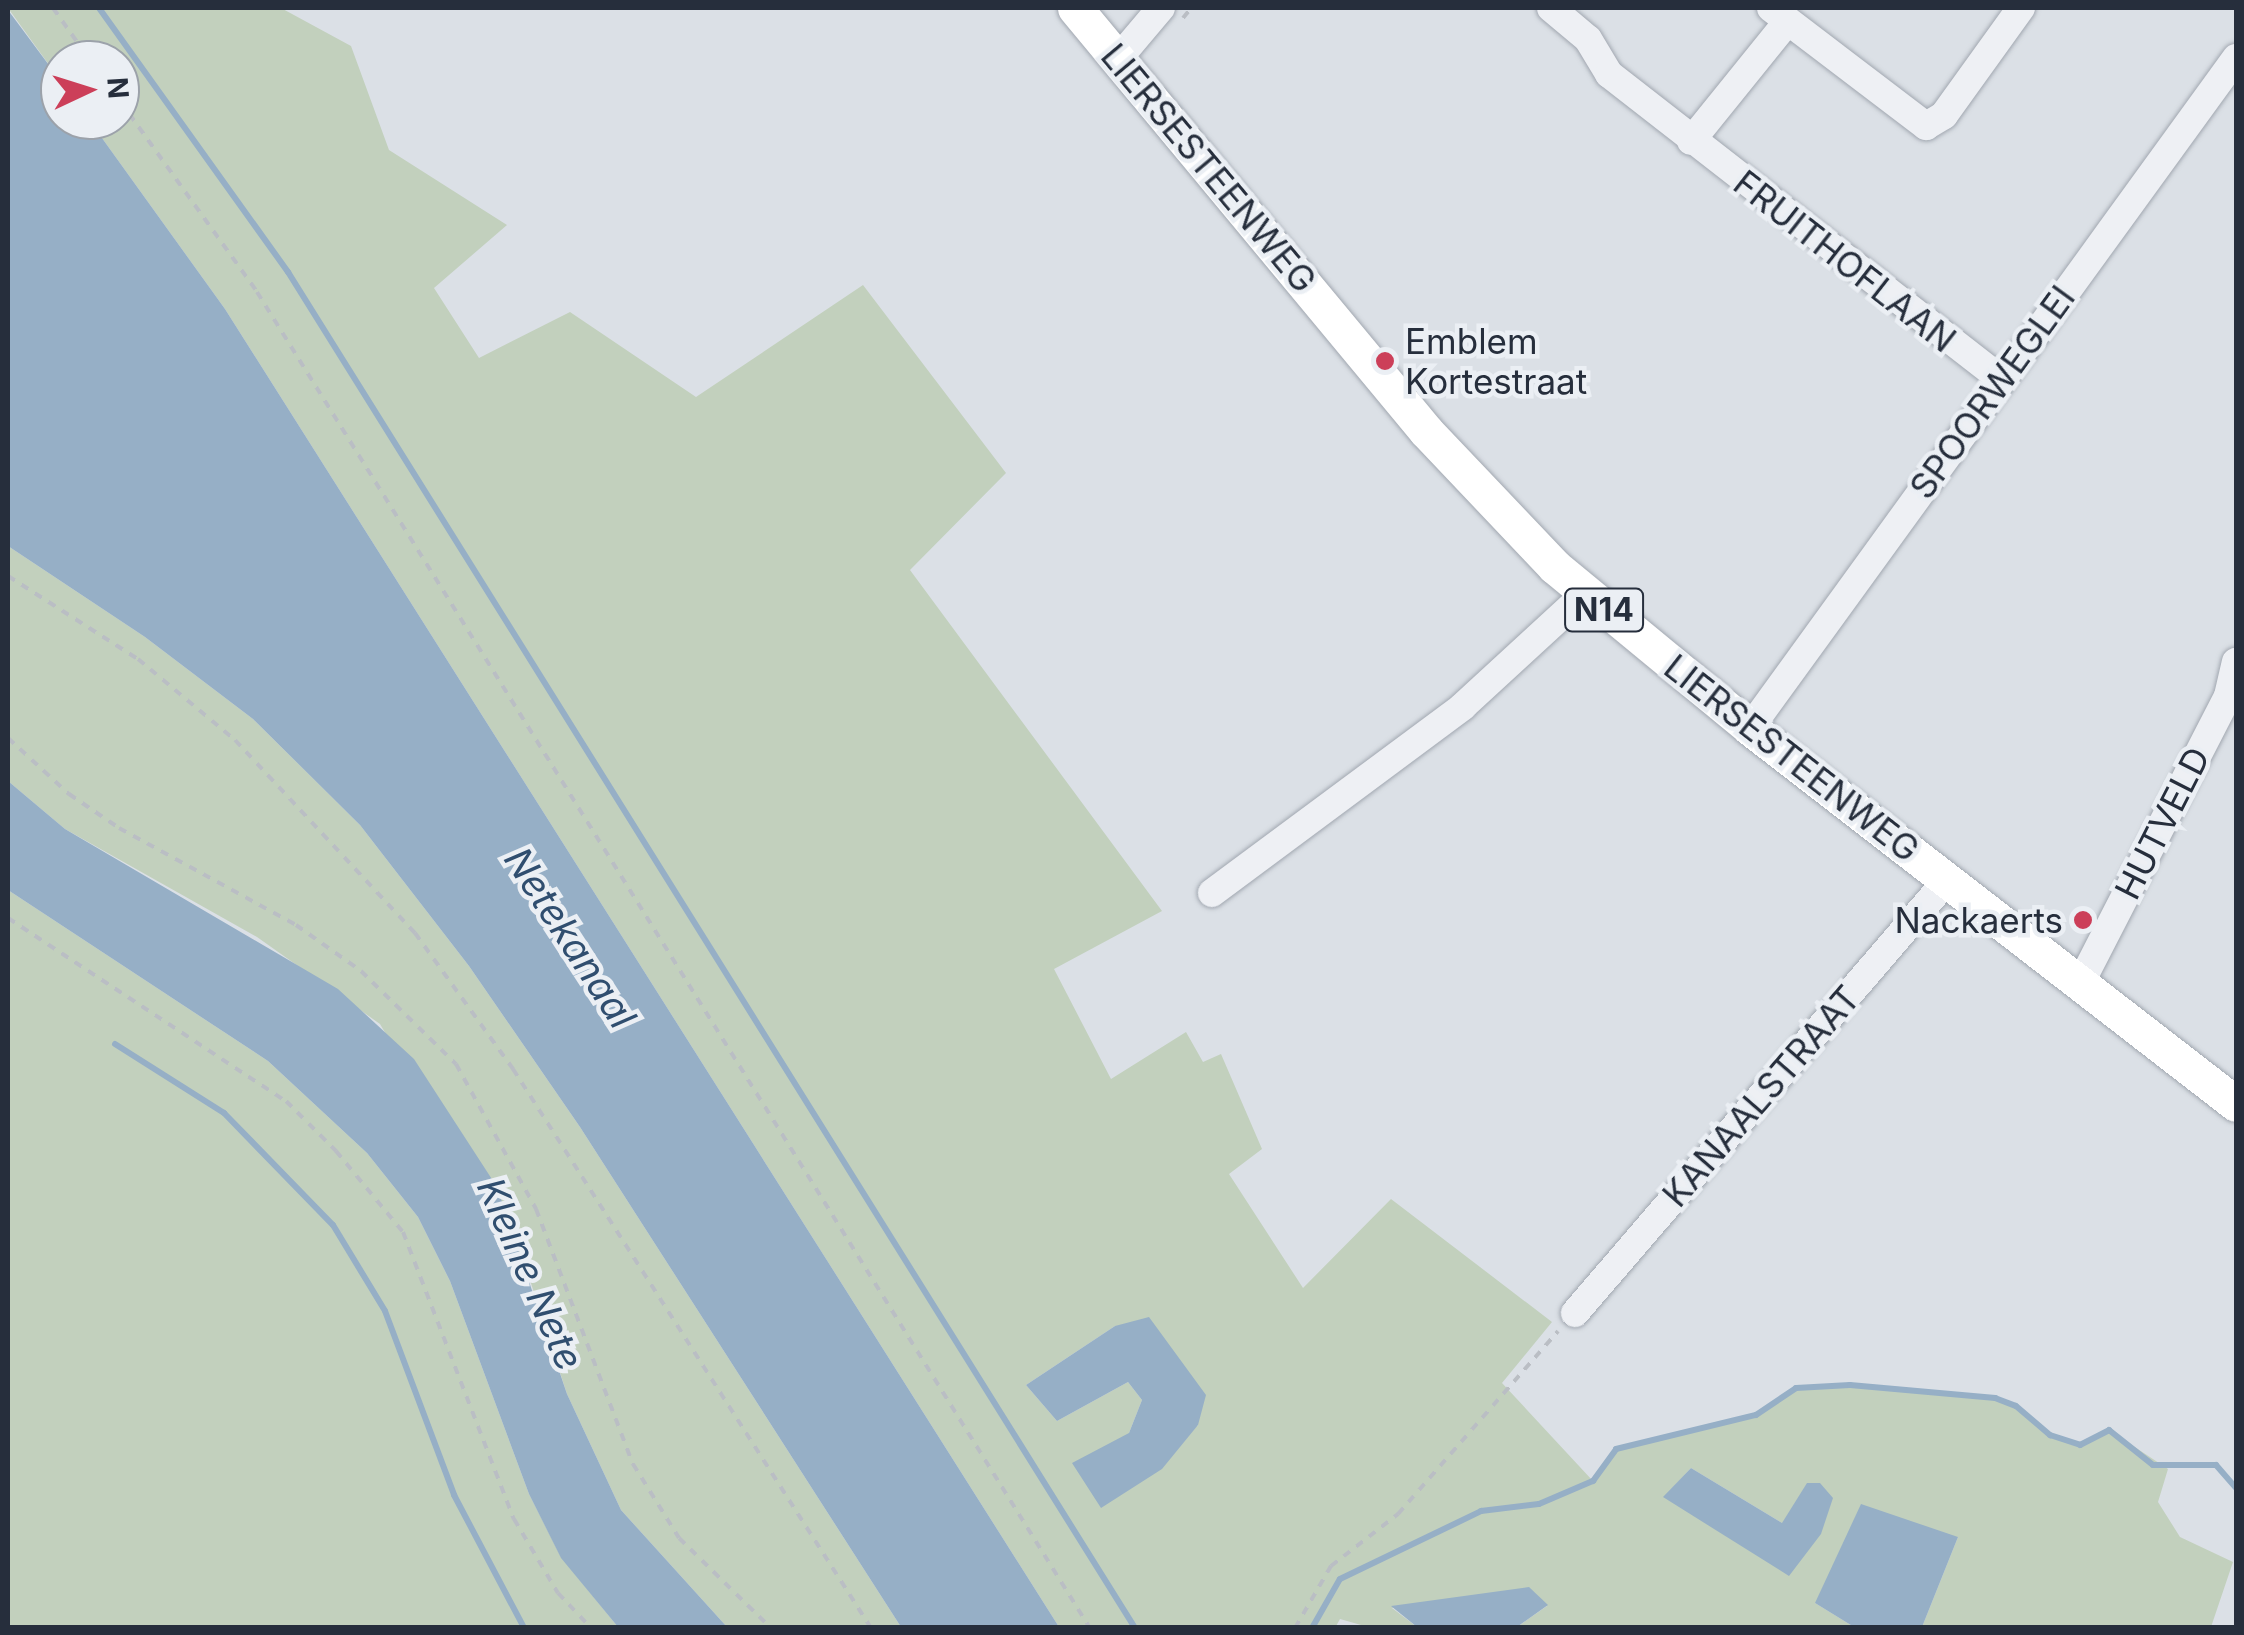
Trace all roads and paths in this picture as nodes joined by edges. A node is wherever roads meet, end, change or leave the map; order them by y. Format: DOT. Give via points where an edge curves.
graph roads {
  1 [pos="52,8"];
  2 [pos="1075,8"];
  3 [pos="1160,8"];
  4 [pos="1551,8"];
  5 [pos="2020,8"];
  6 [pos="1779,15"];
  7 [pos="75,40"];
  8 [pos="2236,58"];
  9 [pos="1117,60"];
  10 [pos="140,129"];
  11 [pos="1691,141"];
  12 [pos="2001,379"];
  13 [pos="8,576"];
  14 [pos="1585,594"];
  15 [pos="2236,662"];
  16 [pos="1750,728"];
  17 [pos="8,738"];
  18 [pos="1948,879"];
  19 [pos="1212,894"];
  20 [pos="8,918"];
  21 [pos="2080,984"];
  22 [pos="2236,1104"];
  23 [pos="1575,1312"];
  24 [pos="590,1628"];
  25 [pos="772,1628"];
  26 [pos="872,1628"];
  27 [pos="1090,1628"];
  28 [pos="1295,1628"];
  1 -- 7 [label="path"];
  2 -- 9 [label="main road, LIERSESTEENWEG / N14"];
  3 -- 9 [label="street"];
  4 -- 11 [label="street, FRUITHOFLAAN" via="1588,39 1609,74"];
  5 -- 6 [label="street" via="1944,115 1926,126"];
  6 -- 11 [label="street"];
  8 -- 12 [label="street, SPOORWEGLEI"];
  9 -- 14 [label="main road, LIERSESTEENWEG / N14"];
  10 -- 27 [label="path" via="257,292"];
  11 -- 12 [label="street, FRUITHOFLAAN"];
  12 -- 16 [label="street, SPOORWEGLEI"];
  13 -- 26 [label="path" via="138,659 235,740 416,932 513,1069"];
  14 -- 16 [label="main road, LIERSESTEENWEG / N14"];
  14 -- 19 [label="street" via="1462,708"];
  15 -- 21 [label="street, HUTVELD" via="2228,696"];
  16 -- 18 [label="main road, LIERSESTEENWEG / N14"];
  17 -- 25 [label="path" via="118,828 296,925 361,971 456,1064 536,1209 632,1464 679,1538"];
  18 -- 21 [label="main road, LIERSESTEENWEG / N14"];
  18 -- 23 [label="street, KANAALSTRAAT"];
  20 -- 24 [label="path" via="286,1101 403,1232 514,1518 558,1593"];
  21 -- 22 [label="main road, LIERSESTEENWEG / N14"];
  23 -- 28 [label="path" via="1398,1514 1331,1566"];
}
